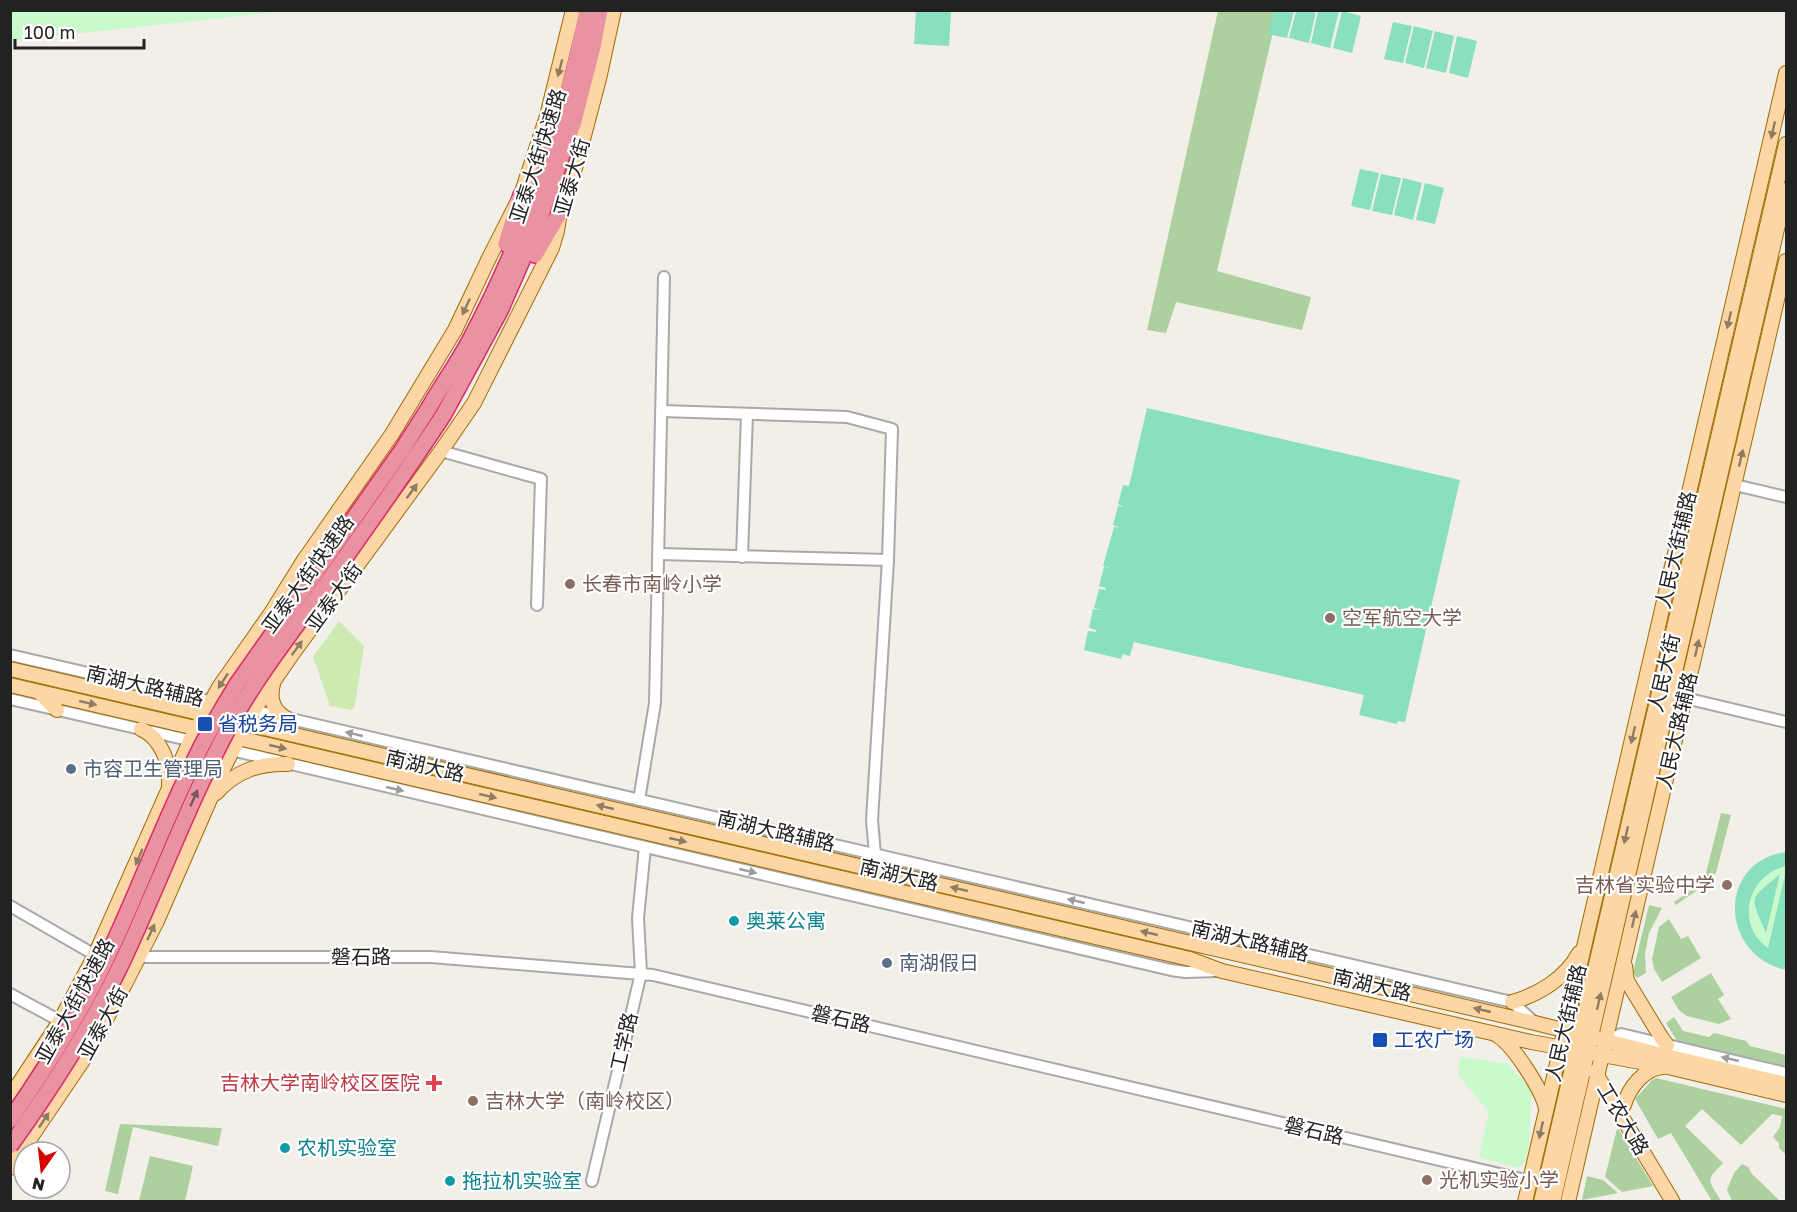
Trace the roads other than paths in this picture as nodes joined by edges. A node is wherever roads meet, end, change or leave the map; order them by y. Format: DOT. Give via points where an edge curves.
graph roads {
  1 [pos="573,10"];
  2 [pos="587,10"];
  3 [pos="600,10"];
  4 [pos="614,10"];
  5 [pos="1786,73"];
  6 [pos="1786,144"];
  7 [pos="1786,190"];
  8 [pos="521,195"];
  9 [pos="560,212"];
  10 [pos="1786,261"];
  11 [pos="664,277"];
  12 [pos="1784,280"];
  13 [pos="442,385"];
  14 [pos="458,390"];
  15 [pos="662,411"];
  16 [pos="747,414"];
  17 [pos="441,451"];
  18 [pos="1735,485"];
  19 [pos="1786,497"];
  20 [pos="658,554"];
  21 [pos="742,557"];
  22 [pos="888,560"];
  23 [pos="537,605"];
  24 [pos="10,655"];
  25 [pos="10,669"];
  26 [pos="274,680"];
  27 [pos="10,685"];
  28 [pos="39,692"];
  29 [pos="1685,698"];
  30 [pos="10,699"];
  31 [pos="211,701"];
  32 [pos="57,710"];
  33 [pos="253,711"];
  34 [pos="204,714"];
  35 [pos="288,719"];
  36 [pos="1786,722"];
  37 [pos="246,724"];
  38 [pos="141,729"];
  39 [pos="193,735"];
  40 [pos="235,744"];
  41 [pos="288,764"];
  42 [pos="169,788"];
  43 [pos="639,800"];
  44 [pos="207,804"];
  45 [pos="645,847"];
  46 [pos="875,854"];
  47 [pos="10,906"];
  48 [pos="1585,940"];
  49 [pos="1626,954"];
  50 [pos="95,955"];
  51 [pos="139,957"];
  52 [pos="1222,971"];
  53 [pos="640,973"];
  54 [pos="10,994"];
  55 [pos="1512,1002"];
  56 [pos="60,1021"];
  57 [pos="1535,1023"];
  58 [pos="1564,1030"];
  59 [pos="1490,1033"];
  60 [pos="1585,1036"];
  61 [pos="1606,1041"];
  62 [pos="1667,1045"];
  63 [pos="1560,1048"];
  64 [pos="1591,1058"];
  65 [pos="1668,1067"];
  66 [pos="1786,1073"];
  67 [pos="1786,1084"];
  68 [pos="1786,1095"];
  69 [pos="10,1097"];
  70 [pos="1620,1106"];
  71 [pos="1546,1108"];
  72 [pos="10,1120"];
  73 [pos="1587,1120"];
  74 [pos="10,1146"];
  75 [pos="10,1168"];
  76 [pos="592,1181"];
  77 [pos="1529,1182"];
  78 [pos="1525,1202"];
  79 [pos="1540,1202"];
  80 [pos="1553,1202"];
  81 [pos="1568,1202"];
  82 [pos="1672,1202"];
  83 [pos="1680,1202"];
  1 -- 8 [label="main road, 亚泰大街, one-way" via="547,116"];
  2 -- 13 [label="highway, 亚泰大街快速路" via="560,123 522,228 484,313"];
  3 -- 14 [label="highway, 亚泰大街快速路" via="574,121 553,184 513,284"];
  4 -- 9 [label="main road, 亚泰大街" via="588,123"];
  5 -- 48 [label="main road, 人民大街辅路, one-way"];
  6 -- 60 [label="main road, 人民大街, one-way"];
  60 -- 7 [label="main road, 人民大街, one-way"];
  8 -- 13 [label="highway" via="499,265 442,376"];
  8 -- 31 [label="main road, 亚泰大街, one-way" via="455,330 408,411"];
  9 -- 14 [label="highway" via="490,343 467,383"];
  9 -- 17 [label="main road, 亚泰大街" via="552,248 525,303 474,403"];
  10 -- 12 [label="main road, 人民大路辅路"];
  11 -- 15 [label="street"];
  18 -- 12 [label="main road, 人民大路辅路, one-way"];
  13 -- 72 [label="highway, 亚泰大街快速路, bridge" via="214,722 99,974"];
  74 -- 14 [label="highway, 亚泰大街快速路, one-way, bridge" via="57,1077 108,990 229,727"];
  15 -- 16 [label="street"];
  15 -- 20 [label="street"];
  16 -- 21 [label="street"];
  16 -- 22 [label="street" via="847,417 892,429"];
  17 -- 23 [label="street" via="541,479"];
  26 -- 17 [label="main road, 亚泰大街, one-way"];
  18 -- 19 [label="street"];
  29 -- 18 [label="main road, 人民大路辅路, one-way"];
  20 -- 21 [label="street"];
  20 -- 43 [label="street" via="656,703"];
  21 -- 22 [label="street"];
  22 -- 46 [label="street" via="872,820"];
  24 -- 31 [label="street, 南湖大路辅路"];
  25 -- 34 [label="main road, 南湖大路"];
  26 -- 33 [label="main road, 亚泰大街"];
  26 -- 35 [label="main road" via="273,704"];
  27 -- 28 [label="main road, 南湖大路"];
  28 -- 32 [label="main road"];
  28 -- 39 [label="main road, 南湖大路, one-way"];
  29 -- 36 [label="street"];
  49 -- 29 [label="main road, 人民大路辅路, one-way"];
  30 -- 32 [label="street"];
  31 -- 33 [label="street, 南湖大路辅路"];
  31 -- 34 [label="main road, 亚泰大街"];
  32 -- 38 [label="street"];
  33 -- 35 [label="street, 南湖大路辅路"];
  33 -- 37 [label="main road, 亚泰大街"];
  34 -- 37 [label="main road, 南湖大路"];
  34 -- 39 [label="main road, 亚泰大街"];
  43 -- 35 [label="street, 南湖大路辅路, one-way"];
  37 -- 40 [label="main road, 亚泰大街"];
  57 -- 37 [label="main road, 南湖大路, one-way"];
  38 -- 39 [label="street"];
  38 -- 42 [label="main road" via="153,736 161,750 169,768"];
  39 -- 40 [label="main road, 南湖大路"];
  39 -- 42 [label="main road, 亚泰大街"];
  40 -- 41 [label="street, 南湖大路辅路"];
  40 -- 44 [label="main road, 亚泰大街"];
  40 -- 52 [label="main road, 南湖大路, one-way" via="1190,959"];
  41 -- 44 [label="main road" via="262,765 242,772"];
  41 -- 45 [label="street, 南湖大路辅路, one-way"];
  42 -- 50 [label="main road, 亚泰大街, one-way"];
  43 -- 46 [label="street, 南湖大路辅路"];
  51 -- 44 [label="main road, 亚泰大街, one-way"];
  45 -- 52 [label="street, 南湖大路辅路, one-way" via="1171,970"];
  45 -- 53 [label="street, 工学路" via="638,918"];
  55 -- 46 [label="street, 南湖大路辅路, one-way"];
  47 -- 50 [label="street"];
  48 -- 55 [label="main road" via="1562,975 1532,997"];
  48 -- 58 [label="main road, 人民大街辅路"];
  49 -- 61 [label="main road, 人民大路辅路"];
  49 -- 62 [label="main road" via="1627,981"];
  50 -- 56 [label="main road, 亚泰大街"];
  51 -- 53 [label="street, 磐石路" via="431,957"];
  75 -- 51 [label="main road, 亚泰大街, one-way" via="87,1053"];
  52 -- 59 [label="main road, 南湖大路"];
  53 -- 76 [label="street, 工学路"];
  53 -- 77 [label="street, 磐石路"];
  54 -- 56 [label="street"];
  55 -- 57 [label="street, 南湖大路辅路"];
  56 -- 69 [label="main road, 亚泰大街"];
  57 -- 58 [label="main road, 南湖大路"];
  58 -- 60 [label="main road, 南湖大路"];
  58 -- 63 [label="main road, 人民大街辅路"];
  59 -- 63 [label="main road, 南湖大路"];
  59 -- 71 [label="main road" via="1506,1042 1539,1089"];
  60 -- 61 [label="main road, 南湖大路"];
  60 -- 64 [label="main road, 工农大路"];
  61 -- 62 [label="street" via="1621,1034"];
  61 -- 64 [label="main road, 人民大路辅路"];
  61 -- 67 [label="main road, 南湖大路"];
  66 -- 62 [label="street, one-way"];
  63 -- 64 [label="main road, 南湖大路"];
  63 -- 71 [label="main road, 人民大街辅路"];
  64 -- 65 [label="main road, 南湖大路"];
  64 -- 70 [label="main road, 工农大路"];
  64 -- 73 [label="main road, 人民大路辅路"];
  64 -- 79 [label="main road"];
  64 -- 80 [label="main road"];
  65 -- 68 [label="main road, 南湖大路"];
  65 -- 70 [label="main road" via="1646,1073"];
  70 -- 73 [label="main road" via="1601,1109"];
  70 -- 82 [label="main road, 工农大路"];
  70 -- 83 [label="main road, 工农大路"];
  71 -- 77 [label="main road, 人民大街辅路, one-way"];
  73 -- 81 [label="main road, 人民大路辅路"];
  77 -- 78 [label="main road, 人民大街辅路"];
}
